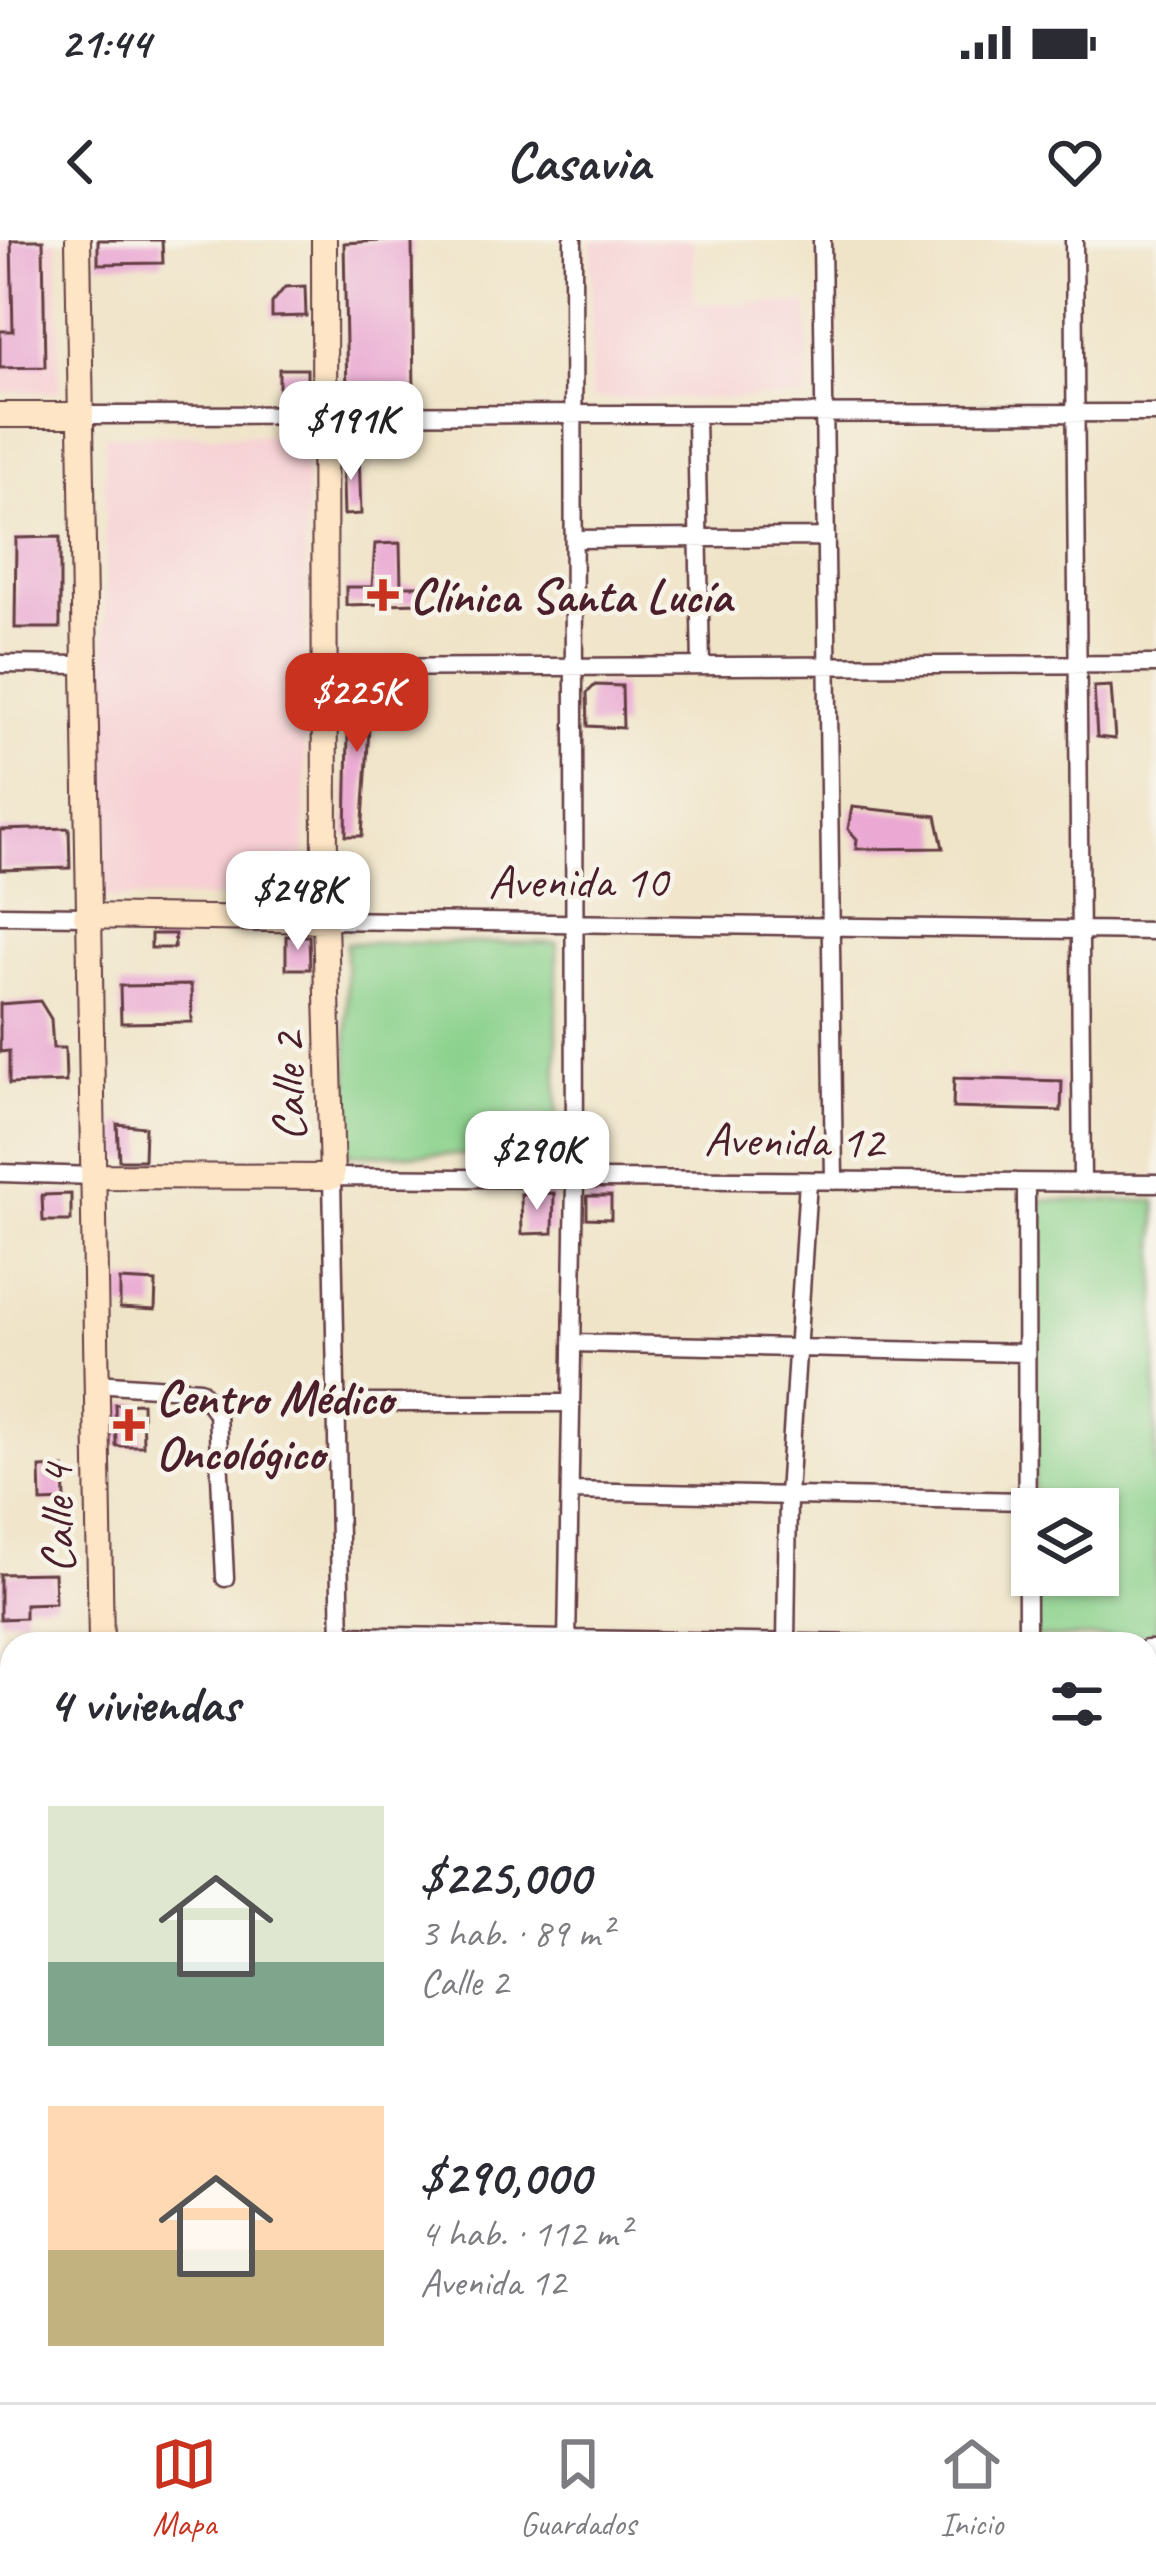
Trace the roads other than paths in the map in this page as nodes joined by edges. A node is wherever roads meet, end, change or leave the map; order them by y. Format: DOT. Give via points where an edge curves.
graph roads {
  1 [pos="77,240"];
  2 [pos="324,240"];
  3 [pos="573,240"];
  4 [pos="822,240"];
  5 [pos="1074,240"];
  6 [pos="1156,413"];
  7 [pos="1076,414"];
  8 [pos="0,415"];
  9 [pos="81,415"];
  10 [pos="327,415"];
  11 [pos="822,415"];
  12 [pos="574,416"];
  13 [pos="696,416"];
  14 [pos="826,537"];
  15 [pos="574,539"];
  16 [pos="700,539"];
  17 [pos="0,664"];
  18 [pos="1076,664"];
  19 [pos="1156,664"];
  20 [pos="85,665"];
  21 [pos="831,665"];
  22 [pos="701,666"];
  23 [pos="574,667"];
  24 [pos="325,668"];
  25 [pos="0,915"];
  26 [pos="86,916"];
  27 [pos="325,920"];
  28 [pos="834,922"];
  29 [pos="575,923"];
  30 [pos="1077,929"];
  31 [pos="1156,931"];
  32 [pos="0,1173"];
  33 [pos="95,1176"];
  34 [pos="332,1177"];
  35 [pos="574,1179"];
  36 [pos="808,1180"];
  37 [pos="834,1181"];
  38 [pos="1082,1183"];
  39 [pos="1026,1184"];
  40 [pos="1156,1184"];
  41 [pos="572,1342"];
  42 [pos="798,1347"];
  43 [pos="1026,1353"];
  44 [pos="95,1383"];
  45 [pos="336,1403"];
  46 [pos="571,1403"];
  47 [pos="1026,1488"];
  48 [pos="570,1491"];
  49 [pos="788,1495"];
  50 [pos="1011,1501"];
  51 [pos="225,1578"];
  52 [pos="1027,1596"];
  53 [pos="101,1632"];
  54 [pos="341,1632"];
  55 [pos="567,1632"];
  56 [pos="786,1632"];
  57 [pos="1027,1632"];
  1 -- 9 [label="street, Calle 4"];
  2 -- 10 [label="street, Calle 2"];
  3 -- 12 [label="street"];
  4 -- 11 [label="street"];
  5 -- 7 [label="street"];
  6 -- 7 [label="street"];
  7 -- 11 [label="street"];
  7 -- 18 [label="street"];
  8 -- 9 [label="street"];
  9 -- 10 [label="street"];
  9 -- 20 [label="street, Calle 4"];
  10 -- 12 [label="street"];
  10 -- 24 [label="street, Calle 2"];
  11 -- 13 [label="street"];
  11 -- 14 [label="street"];
  12 -- 13 [label="street"];
  12 -- 15 [label="street"];
  13 -- 16 [label="street"];
  14 -- 16 [label="street"];
  14 -- 21 [label="street"];
  15 -- 16 [label="street"];
  15 -- 23 [label="street"];
  16 -- 22 [label="street"];
  17 -- 20 [label="street"];
  18 -- 19 [label="street"];
  18 -- 21 [label="street"];
  18 -- 30 [label="street"];
  20 -- 26 [label="street, Calle 4"];
  21 -- 22 [label="street"];
  21 -- 28 [label="street"];
  22 -- 23 [label="street"];
  23 -- 24 [label="street"];
  23 -- 29 [label="street"];
  24 -- 27 [label="street, Calle 2"];
  25 -- 26 [label="street, Avenida 10"];
  26 -- 27 [label="street, Avenida 10"];
  26 -- 33 [label="street, Calle 4"];
  27 -- 29 [label="street, Avenida 10"];
  27 -- 34 [label="street, Calle 2"];
  28 -- 29 [label="street, Avenida 10"];
  28 -- 30 [label="street, Avenida 10"];
  28 -- 37 [label="street"];
  29 -- 35 [label="street"];
  30 -- 31 [label="street, Avenida 10"];
  30 -- 38 [label="street"];
  32 -- 33 [label="street, Avenida 12"];
  33 -- 34 [label="street, Avenida 12"];
  33 -- 44 [label="street, Calle 4"];
  34 -- 35 [label="street, Avenida 12"];
  34 -- 45 [label="street, Calle 2"];
  35 -- 36 [label="street, Avenida 12"];
  35 -- 41 [label="street"];
  36 -- 37 [label="street, Avenida 12"];
  36 -- 42 [label="street"];
  37 -- 39 [label="street, Avenida 12"];
  38 -- 39 [label="street, Avenida 12"];
  38 -- 40 [label="street, Avenida 12"];
  39 -- 43 [label="street"];
  41 -- 42 [label="street"];
  41 -- 46 [label="street"];
  42 -- 43 [label="street"];
  42 -- 49 [label="street"];
  43 -- 47 [label="street"];
  44 -- 51 [label="street" via="208,1395 217,1413"];
  44 -- 53 [label="street, Calle 4"];
  45 -- 46 [label="street"];
  45 -- 54 [label="street, Calle 2"];
  46 -- 48 [label="street"];
  48 -- 49 [label="street"];
  48 -- 55 [label="street"];
  49 -- 50 [label="street"];
  49 -- 56 [label="street"];
  52 -- 57 [label="street"];
}
